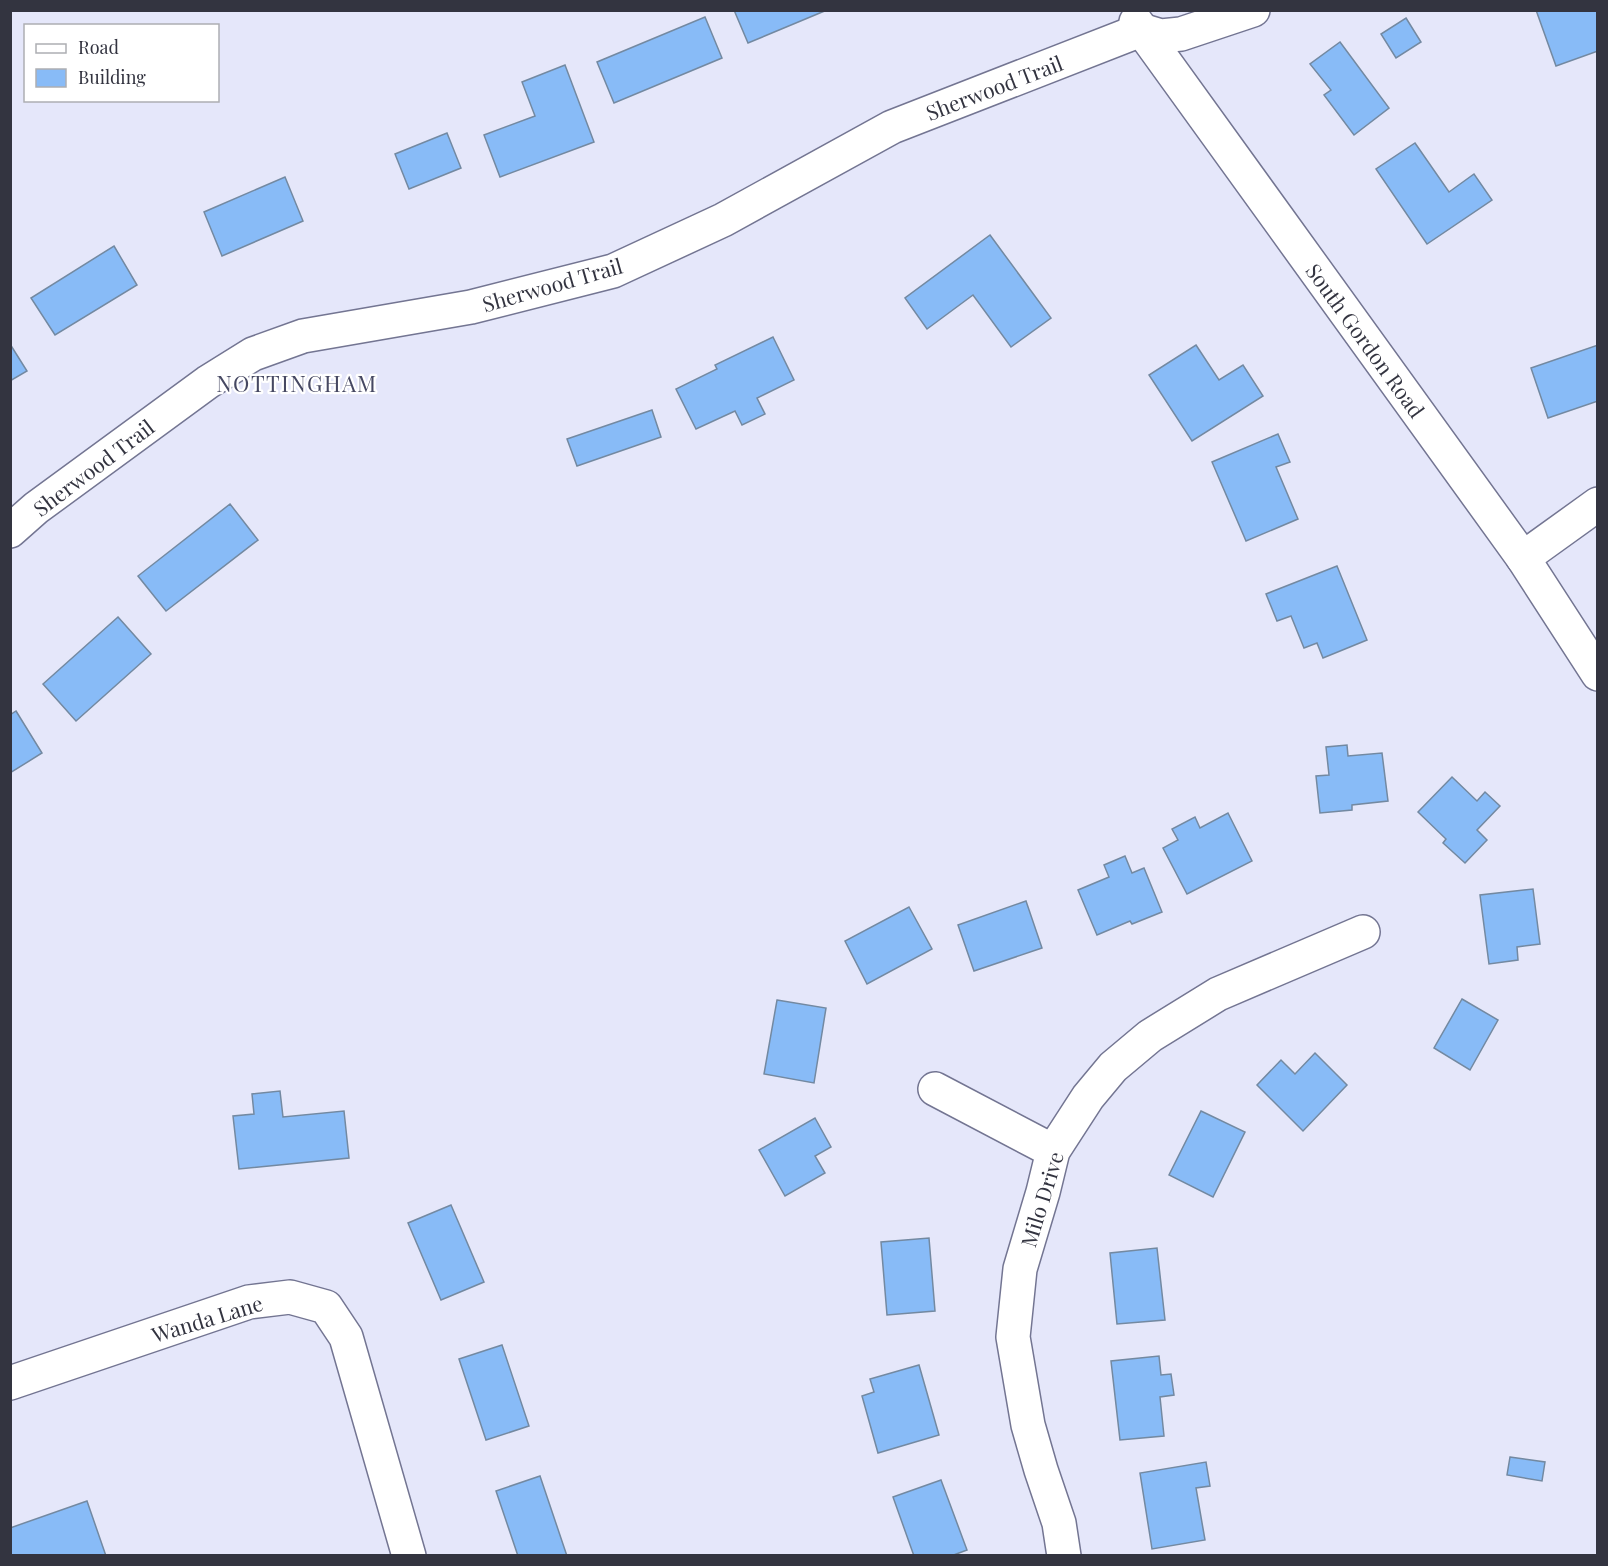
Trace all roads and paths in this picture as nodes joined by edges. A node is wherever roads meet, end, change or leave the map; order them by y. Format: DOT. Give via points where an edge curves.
graph roads {
  1 [pos="1253,10"];
  2 [pos="1135,20"];
  3 [pos="1598,504"];
  4 [pos="10,531"];
  5 [pos="1523,558"];
  6 [pos="1598,674"];
  7 [pos="1363,932"];
  8 [pos="935,1089"];
  9 [pos="1053,1151"];
  10 [pos="10,1383"];
  11 [pos="409,1556"];
  12 [pos="1064,1556"];
  1 -- 2 [label="street" via="1181,34 1161,36"];
  2 -- 4 [label="street, Sherwood Trail" via="892,127 723,220 613,271 471,307 303,336 253,354 208,382"];
  2 -- 5 [label="street, South Gordon Road"];
  3 -- 5 [label="street"];
  5 -- 6 [label="street, South Gordon Road"];
  7 -- 9 [label="street, Milo Drive" via="1218,994 1150,1036 1113,1067"];
  8 -- 9 [label="street"];
  9 -- 12 [label="street, Milo Drive" via="1020,1269 1013,1337 1028,1425 1059,1523"];
  10 -- 11 [label="street, Wanda Lane" via="249,1302 290,1297 326,1307 346,1337"];
}
